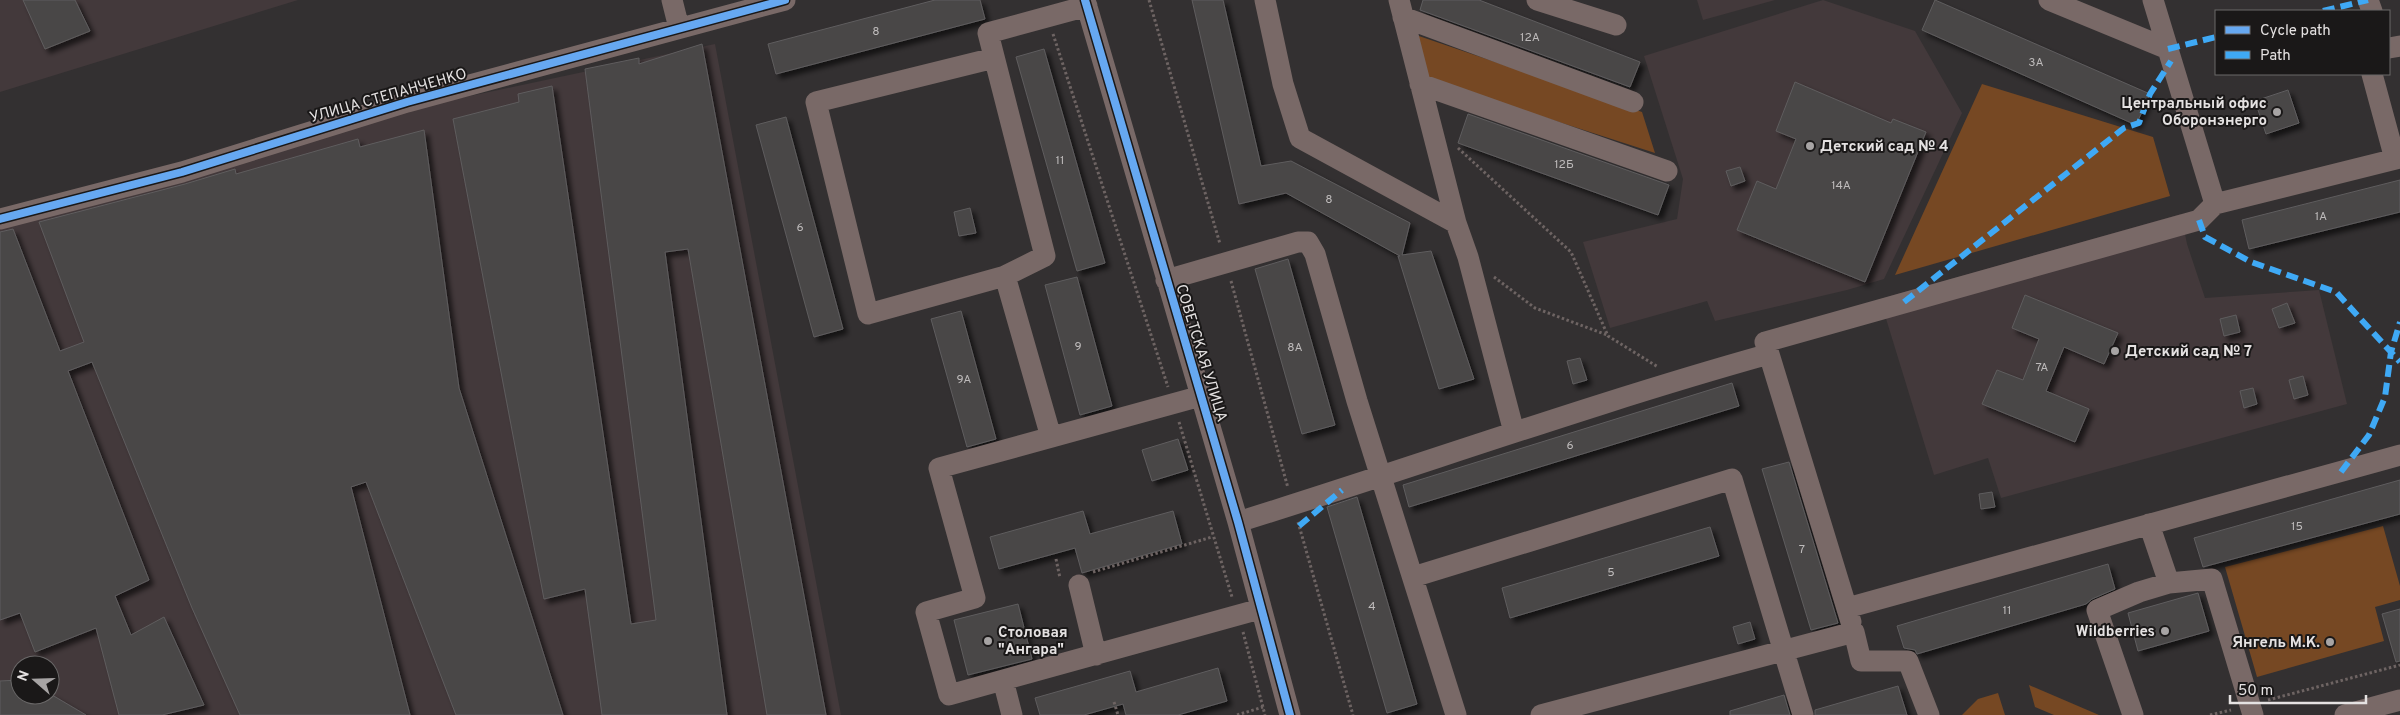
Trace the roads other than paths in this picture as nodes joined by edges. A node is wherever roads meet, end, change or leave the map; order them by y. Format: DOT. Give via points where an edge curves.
graph roads {
  1 [pos="672,0"];
  2 [pos="785,0"];
  3 [pos="1265,0"];
  4 [pos="1537,0"];
  5 [pos="2049,0"];
  6 [pos="2153,0"];
  7 [pos="1086,3"];
  8 [pos="1401,9"];
  9 [pos="1616,26"];
  10 [pos="679,28"];
  11 [pos="2168,49"];
  12 [pos="994,58"];
  13 [pos="2372,75"];
  14 [pos="1420,84"];
  15 [pos="1633,102"];
  16 [pos="2398,158"];
  17 [pos="1666,171"];
  18 [pos="2215,204"];
  19 [pos="0,220"];
  20 [pos="1456,224"];
  21 [pos="1005,276"];
  22 [pos="1166,280"];
  23 [pos="1769,354"];
  24 [pos="1201,396"];
  25 [pos="1514,432"];
  26 [pos="1051,437"];
  27 [pos="2400,455"];
  28 [pos="1380,478"];
  29 [pos="1238,522"];
  30 [pos="2149,524"];
  31 [pos="1413,577"];
  32 [pos="1076,580"];
  33 [pos="2169,583"];
  34 [pos="1846,608"];
  35 [pos="1260,609"];
  36 [pos="1854,632"];
  37 [pos="1785,651"];
  38 [pos="1096,654"];
  39 [pos="1003,680"];
  40 [pos="2400,700"];
  41 [pos="2251,710"];
  42 [pos="1012,715"];
  43 [pos="1290,715"];
  44 [pos="1456,715"];
  45 [pos="1541,715"];
  46 [pos="1803,715"];
  47 [pos="1929,715"];
  48 [pos="2133,715"];
  49 [pos="2345,715"];
  1 -- 10 [label="street"];
  2 -- 10 [label="street, УЛИЦА СТЕПАНЧЕНКО"];
  3 -- 20 [label="street" via="1283,84 1300,138"];
  4 -- 9 [label="street"];
  5 -- 11 [label="street"];
  6 -- 11 [label="street"];
  7 -- 12 [label="street" via="988,33"];
  7 -- 22 [label="street, СОВЕТСКАЯ УЛИЦА"];
  8 -- 14 [label="street"];
  8 -- 15 [label="street"];
  10 -- 19 [label="street, УЛИЦА СТЕПАНЧЕНКО" via="407,102 182,172"];
  11 -- 18 [label="street"];
  12 -- 21 [label="street" via="1045,256"];
  12 -- 21 [label="street" via="816,102 868,314"];
  13 -- 16 [label="street"];
  14 -- 17 [label="street"];
  14 -- 20 [label="street"];
  16 -- 18 [label="street"];
  18 -- 23 [label="street" via="2198,220 1765,342"];
  20 -- 25 [label="street" via="1468,257"];
  21 -- 26 [label="street"];
  22 -- 24 [label="street, СОВЕТСКАЯ УЛИЦА"];
  22 -- 28 [label="street" via="1298,242 1308,242 1315,254"];
  23 -- 25 [label="street"];
  23 -- 34 [label="street"];
  24 -- 26 [label="street"];
  24 -- 29 [label="street, СОВЕТСКАЯ УЛИЦА"];
  25 -- 28 [label="street"];
  26 -- 39 [label="street" via="939,468 975,598 926,612 949,696"];
  27 -- 30 [label="street"];
  28 -- 29 [label="street"];
  28 -- 31 [label="street"];
  29 -- 35 [label="street, СОВЕТСКАЯ УЛИЦА"];
  30 -- 33 [label="street"];
  30 -- 34 [label="street"];
  31 -- 37 [label="street" via="1732,479"];
  31 -- 44 [label="street"];
  32 -- 38 [label="street"];
  33 -- 41 [label="street" via="2212,579"];
  33 -- 48 [label="street" via="2097,610"];
  34 -- 36 [label="street"];
  35 -- 38 [label="street"];
  35 -- 43 [label="street, СОВЕТСКАЯ УЛИЦА"];
  36 -- 37 [label="street"];
  36 -- 47 [label="street" via="1861,661 1908,661"];
  37 -- 45 [label="street"];
  37 -- 46 [label="street"];
  38 -- 39 [label="street"];
  39 -- 42 [label="street"];
  40 -- 49 [label="street"];
}
